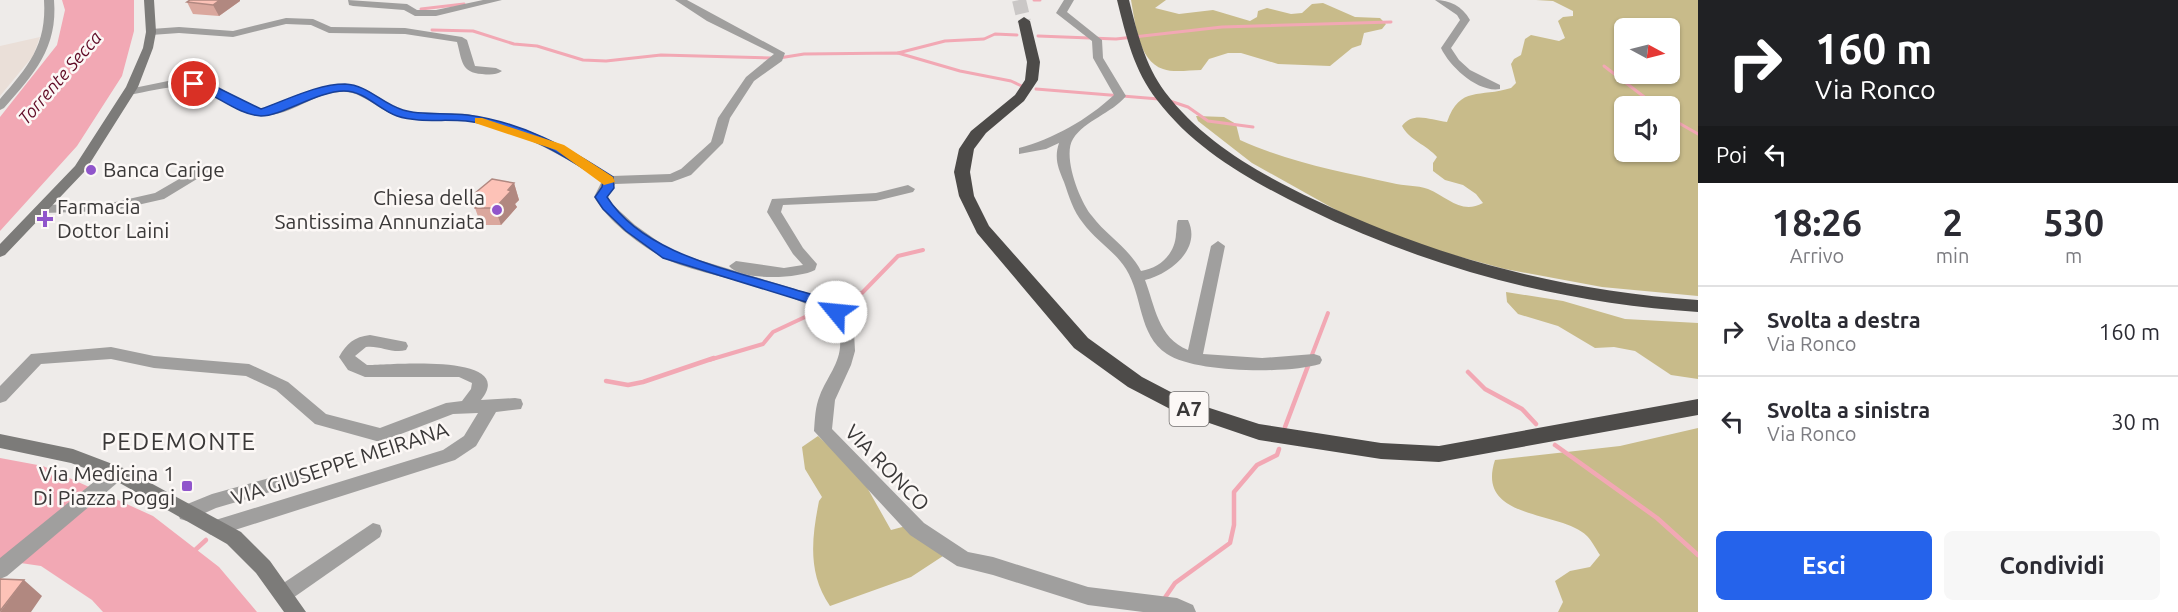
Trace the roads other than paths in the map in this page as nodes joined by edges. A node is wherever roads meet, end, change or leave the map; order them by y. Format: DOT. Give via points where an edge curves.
graph roads {
  1 [pos="50,0"];
  2 [pos="149,0"];
  3 [pos="353,0"];
  4 [pos="497,0"];
  5 [pos="680,0"];
  6 [pos="1069,0"];
  7 [pos="1123,0"];
  8 [pos="1440,0"];
  9 [pos="1024,21"];
  10 [pos="151,32"];
  11 [pos="496,71"];
  12 [pos="1496,87"];
  13 [pos="129,92"];
  14 [pos="0,106"];
  15 [pos="1077,130"];
  16 [pos="1023,151"];
  17 [pos="205,168"];
  18 [pos="609,180"];
  19 [pos="908,189"];
  20 [pos="43,209"];
  21 [pos="1183,223"];
  22 [pos="1218,246"];
  23 [pos="2,248"];
  24 [pos="700,266"];
  25 [pos="1137,276"];
  26 [pos="1698,306"];
  27 [pos="400,346"];
  28 [pos="1194,358"];
  29 [pos="1314,360"];
  30 [pos="0,397"];
  31 [pos="515,404"];
  32 [pos="491,405"];
  33 [pos="466,406"];
  34 [pos="1698,407"];
  35 [pos="0,441"];
  36 [pos="113,477"];
  37 [pos="298,477"];
  38 [pos="187,513"];
  39 [pos="216,528"];
  40 [pos="373,531"];
  41 [pos="0,570"];
  42 [pos="283,594"];
  43 [pos="296,612"];
  44 [pos="1186,612"];
  1 -- 14 [label="street" via="51,25 44,51"];
  2 -- 10 [label="main road"];
  3 -- 4 [label="street" via="407,7 415,13 436,13"];
  5 -- 18 [label="street" via="780,53 778,59 750,79 724,118 717,143 686,172 672,178"];
  6 -- 15 [label="street" via="1061,13 1096,40 1098,58 1120,96"];
  7 -- 26 [label="highway" via="1134,49 1161,96 1187,126 1262,179 1398,243 1515,278 1647,302"];
  8 -- 12 [label="street" via="1465,20 1446,48 1450,58 1475,80"];
  9 -- 34 [label="highway, A7" via="1033,58 1031,81 1021,96 973,138 962,165 963,188 983,229 1081,343 1136,382 1181,406 1236,426 1304,441 1405,453 1456,452"];
  10 -- 11 [label="street" via="233,34 286,21 313,22 329,30 418,32 462,40 465,63 471,70"];
  10 -- 13 [label="main road" via="143,66"];
  13 -- 18 [label="street" via="194,84 262,113 345,87 365,92 400,113 494,123 560,147"];
  13 -- 20 [label="main road" via="94,149"];
  15 -- 16 [label="street"];
  15 -- 25 [label="street" via="1062,150 1082,213"];
  17 -- 20 [label="street" via="159,196 111,207"];
  18 -- 24 [label="street, VIA RONCO" via="601,197 607,207 668,255"];
  19 -- 24 [label="street" via="861,199 777,202 774,212 810,264 806,270 772,273 718,263"];
  20 -- 23 [label="main road"];
  21 -- 25 [label="street" via="1182,248 1167,268"];
  22 -- 28 [label="street"];
  24 -- 44 [label="street, VIA RONCO" via="827,305 841,318 849,344 845,362 828,394 823,431 916,529 964,560 1088,596 1177,607"];
  25 -- 28 [label="street" via="1154,327 1173,350"];
  27 -- 33 [label="street" via="372,339 355,346 347,357 365,371 461,371 474,375 481,380 481,387"];
  28 -- 29 [label="street" via="1288,363"];
  30 -- 33 [label="street" via="37,358 111,353 154,362 249,370 282,386 321,418 380,435"];
  31 -- 32 [label="street"];
  32 -- 33 [label="street"];
  32 -- 39 [label="street, VIA GIUSEPPE MEIRANA" via="470,441 449,454"];
  35 -- 36 [label="main road" via="73,456"];
  36 -- 38 [label="main road"];
  36 -- 41 [label="street"];
  37 -- 38 [label="street"];
  38 -- 39 [label="main road"];
  39 -- 42 [label="main road" via="234,538"];
  40 -- 42 [label="street"];
  42 -- 43 [label="main road"];
}
